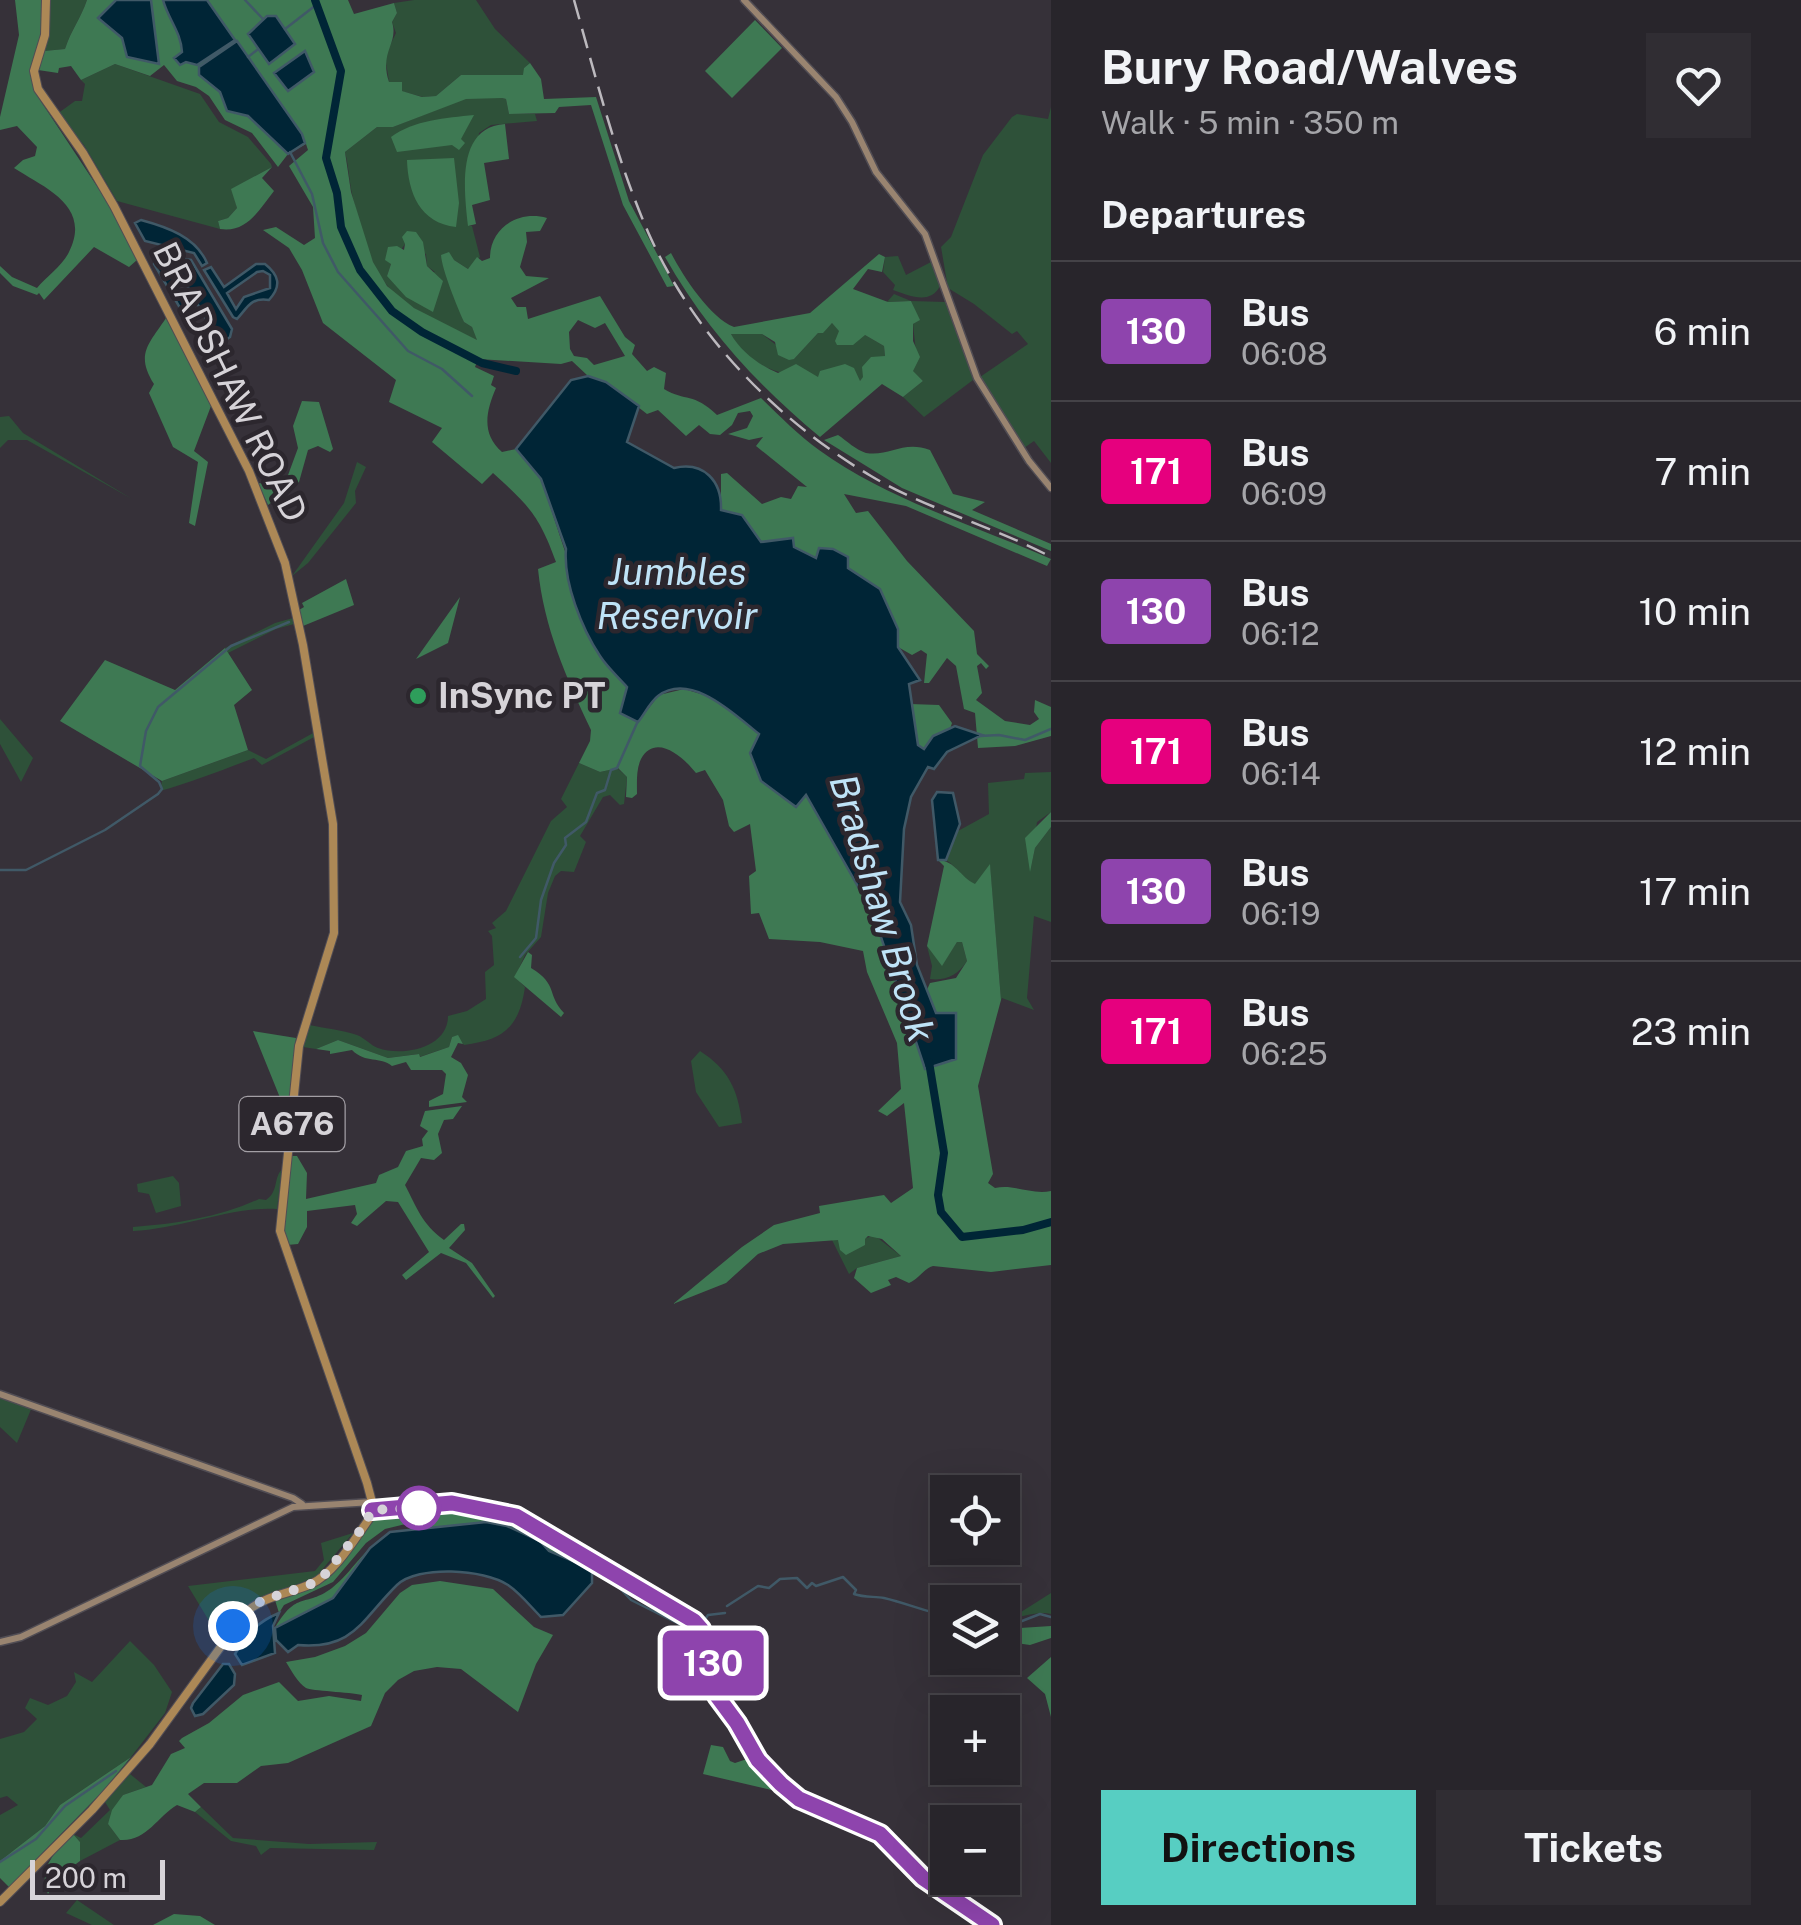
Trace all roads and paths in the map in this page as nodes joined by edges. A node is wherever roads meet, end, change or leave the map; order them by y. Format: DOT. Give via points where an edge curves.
graph roads {
  1 [pos="46,0"];
  2 [pos="744,0"];
  3 [pos="1051,488"];
  4 [pos="0,1394"];
  5 [pos="302,1504"];
  6 [pos="372,1506"];
  7 [pos="0,1642"];
  8 [pos="0,1902"];
  9 [pos="992,1925"];
  1 -- 6 [label="main road, BRADSHAW ROAD / A676" via="34,70 38,90 114,206 249,471 285,563 304,645 333,824 334,933 299,1046 280,1222"];
  2 -- 3 [label="street" via="836,96 876,172 925,234 976,378"];
  4 -- 5 [label="street"];
  5 -- 6 [label="street"];
  5 -- 7 [label="street"];
  6 -- 8 [label="main road" via="322,1578 261,1601 239,1619 150,1744"];
  6 -- 9 [label="street" via="452,1503 516,1516 694,1621 711,1654 717,1696 781,1784 799,1799 880,1834 923,1878"];
}
